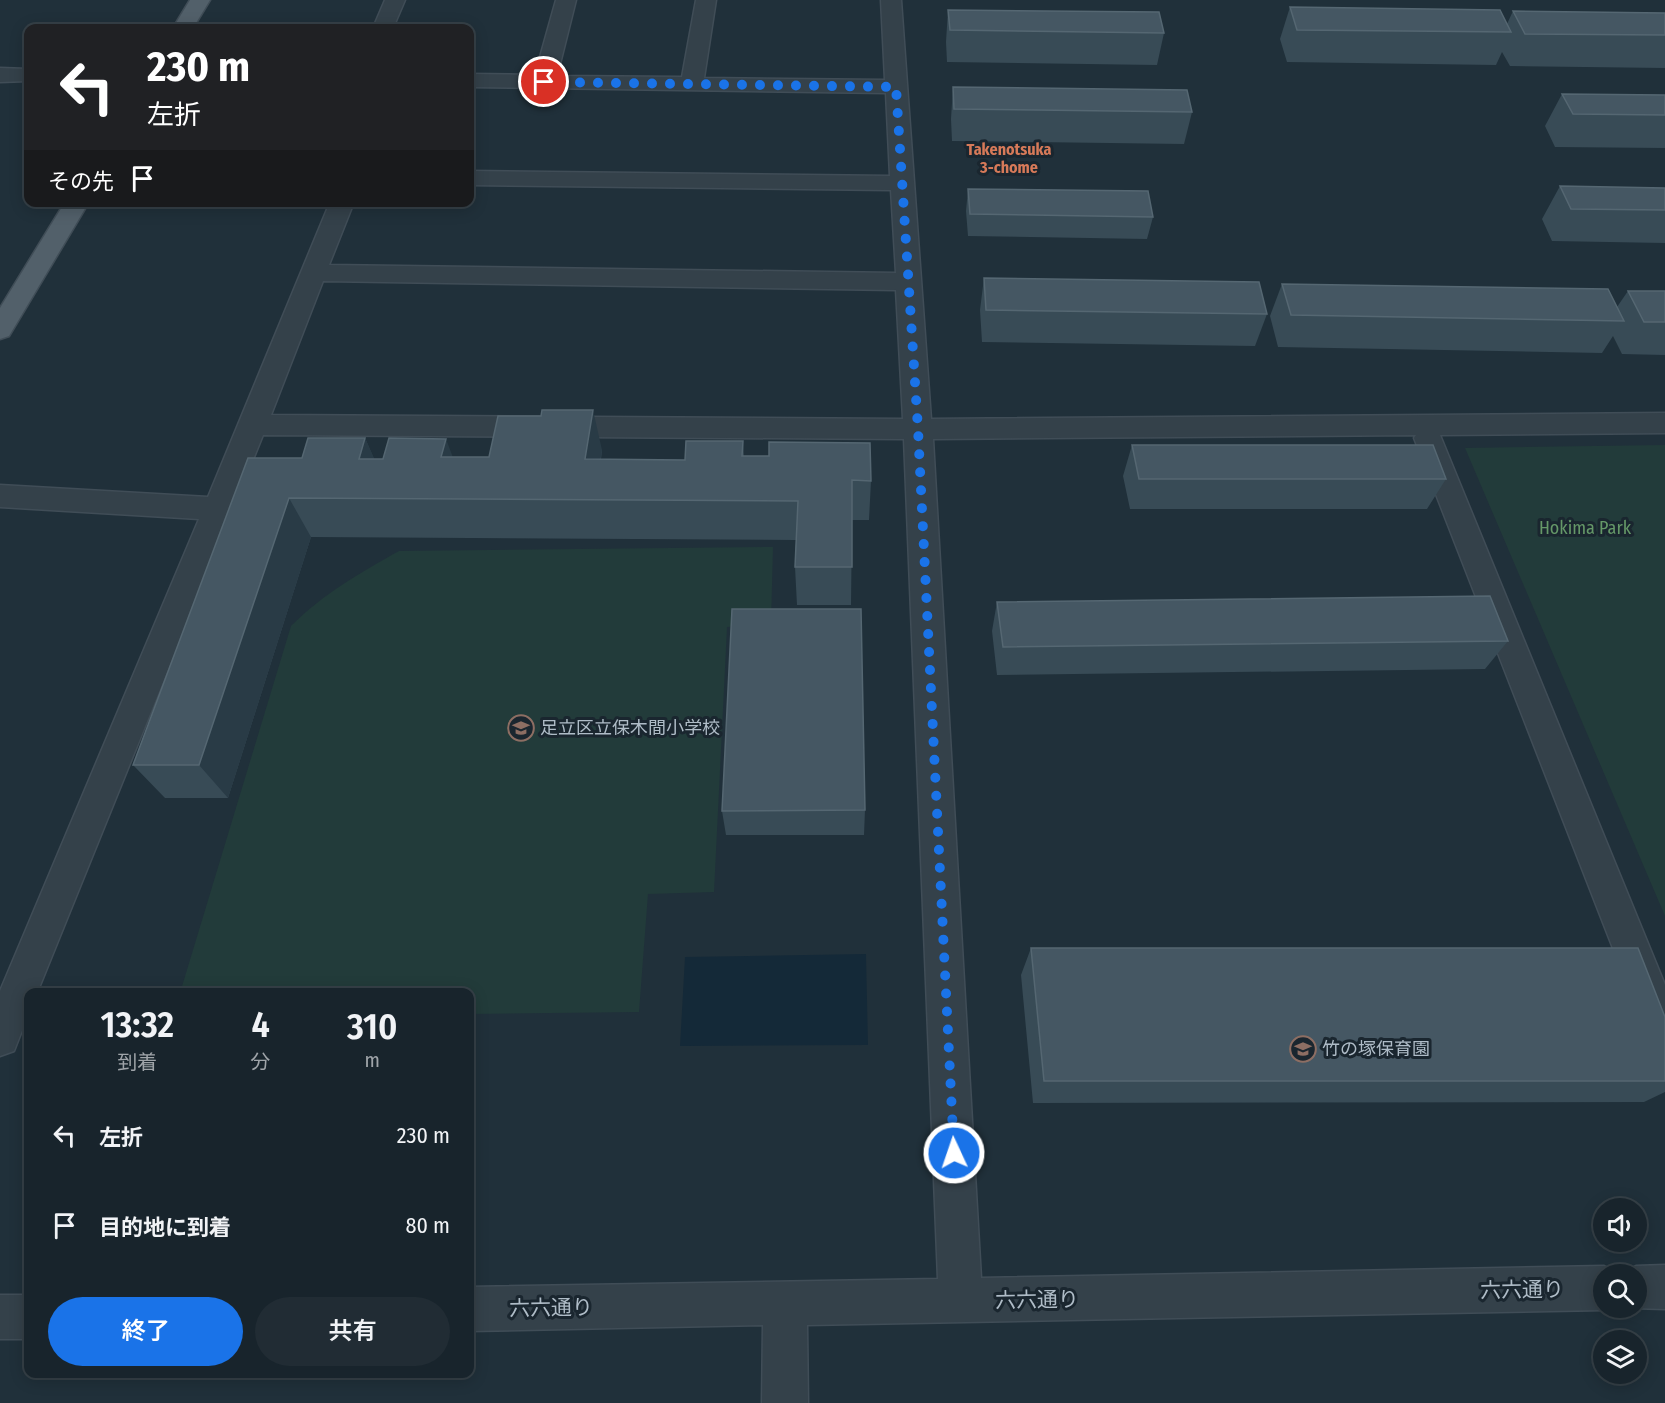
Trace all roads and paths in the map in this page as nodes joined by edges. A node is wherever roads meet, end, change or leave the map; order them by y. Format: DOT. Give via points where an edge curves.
graph roads {
  1 [pos="200,0"];
  2 [pos="395,0"];
  3 [pos="566,0"];
  4 [pos="706,0"];
  5 [pos="891,0"];
  6 [pos="185,24"];
  7 [pos="385,24"];
  8 [pos="0,75"];
  9 [pos="24,75"];
  10 [pos="474,81"];
  11 [pos="544,82"];
  12 [pos="692,84"];
  13 [pos="896,87"];
  14 [pos="474,178"];
  15 [pos="904,183"];
  16 [pos="74,207"];
  17 [pos="340,207"];
  18 [pos="313,273"];
  19 [pos="909,282"];
  20 [pos="0,330"];
  21 [pos="1665,423"];
  22 [pos="253,425"];
  23 [pos="1423,425"];
  24 [pos="918,429"];
  25 [pos="0,496"];
  26 [pos="219,509"];
  27 [pos="1665,1033"];
  28 [pos="0,1037"];
  29 [pos="1665,1287"];
  30 [pos="1593,1288"];
  31 [pos="1647,1288"];
  32 [pos="961,1301"];
  33 [pos="785,1304"];
  34 [pos="474,1309"];
  35 [pos="0,1317"];
  36 [pos="24,1317"];
  37 [pos="785,1403"];
  1 -- 6 [label="main road"];
  2 -- 7 [label="street"];
  3 -- 11 [label="street"];
  4 -- 12 [label="street"];
  5 -- 13 [label="street"];
  8 -- 9 [label="street"];
  10 -- 11 [label="street"];
  11 -- 12 [label="street"];
  12 -- 13 [label="street"];
  13 -- 15 [label="street"];
  14 -- 15 [label="street"];
  15 -- 19 [label="street"];
  16 -- 20 [label="main road"];
  17 -- 18 [label="street"];
  18 -- 19 [label="street"];
  18 -- 22 [label="street"];
  19 -- 24 [label="street"];
  21 -- 23 [label="street"];
  22 -- 24 [label="street"];
  22 -- 26 [label="street"];
  23 -- 24 [label="street"];
  23 -- 27 [label="street"];
  24 -- 32 [label="street"];
  25 -- 26 [label="street"];
  26 -- 28 [label="street"];
  29 -- 31 [label="street"];
  30 -- 32 [label="street, 六六通り"];
  32 -- 33 [label="street, 六六通り"];
  33 -- 34 [label="street, 六六通り"];
  33 -- 37 [label="street"];
  35 -- 36 [label="street"];
}
